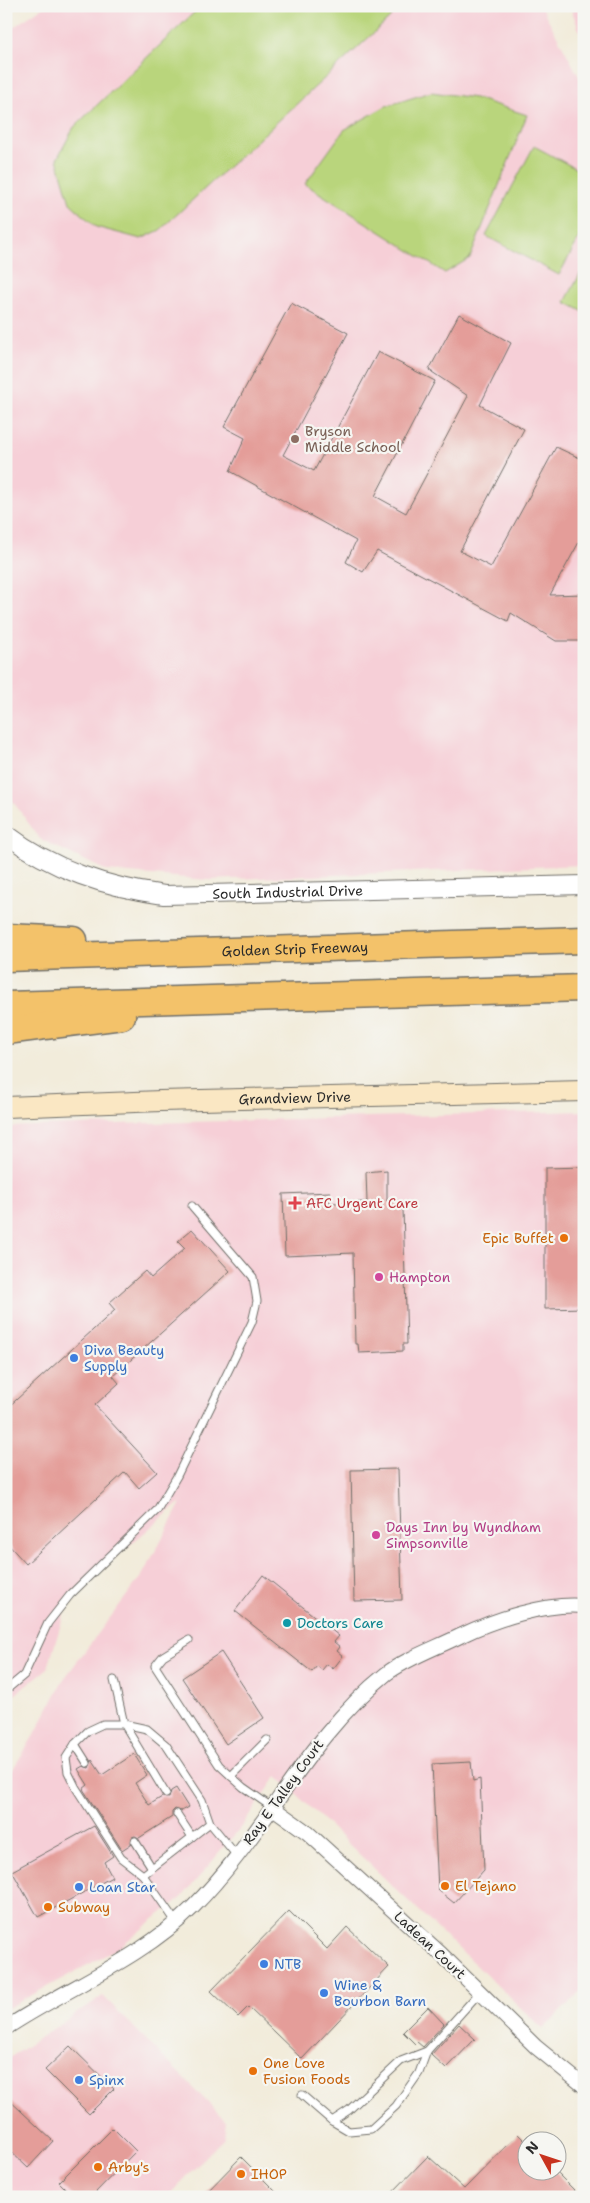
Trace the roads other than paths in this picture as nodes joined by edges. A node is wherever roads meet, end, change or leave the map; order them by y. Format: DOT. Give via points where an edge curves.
graph roads {
  1 [pos="6,834"];
  2 [pos="584,885"];
  3 [pos="6,937"];
  4 [pos="584,940"];
  5 [pos="287,949"];
  6 [pos="6,958"];
  7 [pos="584,988"];
  8 [pos="283,997"];
  9 [pos="6,1005"];
  10 [pos="6,1031"];
  11 [pos="584,1091"];
  12 [pos="6,1107"];
  13 [pos="192,1206"];
  14 [pos="584,1606"];
  15 [pos="189,1640"];
  16 [pos="114,1680"];
  17 [pos="6,1690"];
  18 [pos="124,1724"];
  19 [pos="267,1740"];
  20 [pos="76,1744"];
  21 [pos="87,1763"];
  22 [pos="231,1776"];
  23 [pos="166,1794"];
  24 [pos="273,1808"];
  25 [pos="177,1814"];
  26 [pos="210,1823"];
  27 [pos="192,1837"];
  28 [pos="136,1841"];
  29 [pos="237,1856"];
  30 [pos="152,1868"];
  31 [pos="143,1875"];
  32 [pos="176,1922"];
  33 [pos="480,1992"];
  34 [pos="6,2028"];
  35 [pos="427,2052"];
  36 [pos="584,2086"];
  37 [pos="302,2095"];
  38 [pos="332,2121"];
  1 -- 2 [label="street, South Industrial Drive" via="42,858 88,878 119,888 164,895"];
  3 -- 5 [label="highway"];
  4 -- 5 [label="highway, Golden Strip Freeway"];
  5 -- 6 [label="highway, Golden Strip Freeway"];
  7 -- 8 [label="highway"];
  8 -- 9 [label="highway"];
  8 -- 10 [label="highway"];
  11 -- 12 [label="main road, Grandview Drive"];
  13 -- 17 [label="lane" via="253,1276 257,1301 252,1322 177,1476 157,1510 70,1595 48,1624 24,1675"];
  14 -- 24 [label="street, Ray E Talley Court" via="537,1610 486,1623 388,1673 330,1727"];
  15 -- 22 [label="lane" via="163,1656 155,1666 220,1765"];
  16 -- 18 [label="lane"];
  18 -- 20 [label="lane" via="103,1724 88,1731"];
  18 -- 23 [label="lane"];
  18 -- 26 [label="lane" via="148,1729 166,1745 202,1800"];
  19 -- 22 [label="lane"];
  20 -- 21 [label="lane"];
  20 -- 31 [label="lane" via="66,1758 68,1772 76,1788 120,1858"];
  22 -- 24 [label="lane"];
  24 -- 29 [label="street, Ray E Talley Court"];
  24 -- 33 [label="street, Ladean Court" via="308,1833"];
  25 -- 27 [label="lane"];
  26 -- 27 [label="lane"];
  26 -- 29 [label="lane"];
  27 -- 30 [label="lane"];
  28 -- 30 [label="lane"];
  29 -- 32 [label="street, Ray E Talley Court" via="209,1890"];
  30 -- 31 [label="lane"];
  31 -- 32 [label="lane"];
  32 -- 34 [label="street, Ray E Talley Court" via="110,1969"];
  33 -- 35 [label="lane"];
  33 -- 36 [label="street, Ladean Court" via="536,2047"];
  35 -- 38 [label="lane" via="401,2061 349,2110"];
  35 -- 38 [label="lane" via="415,2080 396,2106 371,2129 349,2131"];
  37 -- 38 [label="lane"];
}
